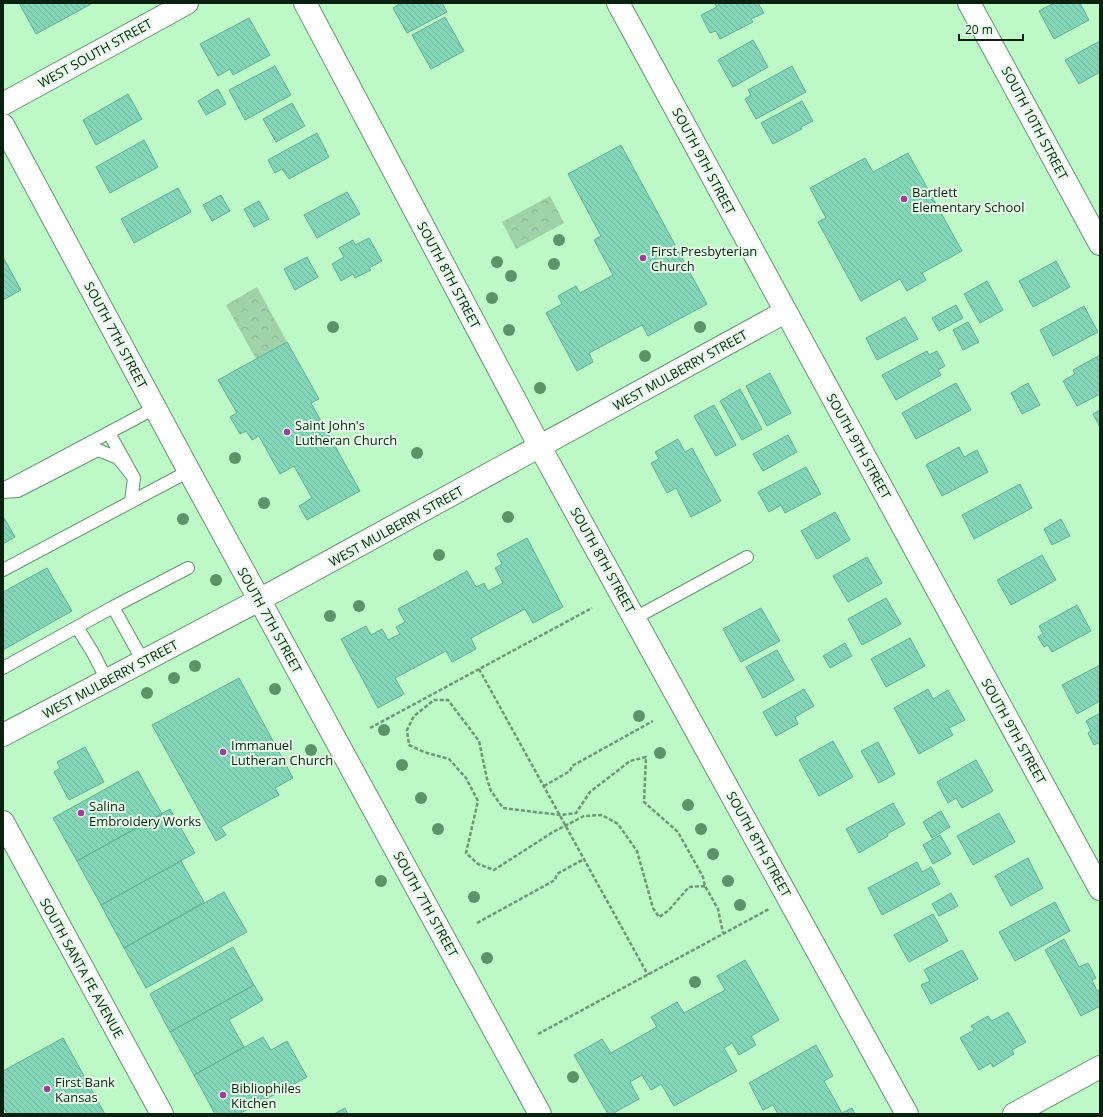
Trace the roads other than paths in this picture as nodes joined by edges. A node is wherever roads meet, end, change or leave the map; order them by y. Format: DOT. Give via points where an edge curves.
graph roads {
  1 [pos="187,3"];
  2 [pos="304,3"];
  3 [pos="618,3"];
  4 [pos="969,3"];
  5 [pos="3,104"];
  6 [pos="3,125"];
  7 [pos="1100,244"];
  8 [pos="785,312"];
  9 [pos="155,408"];
  10 [pos="109,433"];
  11 [pos="540,447"];
  12 [pos="189,471"];
  13 [pos="134,478"];
  14 [pos="3,491"];
  15 [pos="131,502"];
  16 [pos="747,557"];
  17 [pos="188,568"];
  18 [pos="3,570"];
  19 [pos="259,600"];
  20 [pos="114,607"];
  21 [pos="635,618"];
  22 [pos="77,627"];
  23 [pos="143,661"];
  24 [pos="3,668"];
  25 [pos="107,680"];
  26 [pos="3,735"];
  27 [pos="3,822"];
  28 [pos="1100,889"];
  29 [pos="1100,1067"];
  30 [pos="162,1114"];
  31 [pos="540,1114"];
  32 [pos="907,1114"];
  33 [pos="1014,1114"];
  1 -- 5 [label="street, WEST SOUTH STREET"];
  2 -- 11 [label="street, SOUTH 8TH STREET"];
  3 -- 8 [label="street, SOUTH 9TH STREET"];
  4 -- 7 [label="street, SOUTH 10TH STREET"];
  6 -- 9 [label="street, SOUTH 7TH STREET"];
  8 -- 11 [label="street, WEST MULBERRY STREET"];
  8 -- 28 [label="street, SOUTH 9TH STREET"];
  9 -- 10 [label="lane"];
  9 -- 12 [label="street, SOUTH 7TH STREET"];
  10 -- 13 [label="lane"];
  10 -- 14 [label="lane"];
  11 -- 19 [label="street, WEST MULBERRY STREET"];
  11 -- 21 [label="street, SOUTH 8TH STREET"];
  12 -- 15 [label="lane"];
  12 -- 19 [label="street, SOUTH 7TH STREET"];
  13 -- 14 [label="lane" via="118,458 98,450 18,491"];
  13 -- 15 [label="lane"];
  15 -- 18 [label="lane"];
  16 -- 21 [label="lane"];
  17 -- 20 [label="lane"];
  19 -- 23 [label="street, WEST MULBERRY STREET"];
  19 -- 31 [label="street, SOUTH 7TH STREET"];
  20 -- 22 [label="lane"];
  20 -- 23 [label="lane"];
  21 -- 32 [label="street, SOUTH 8TH STREET"];
  22 -- 24 [label="lane"];
  22 -- 25 [label="lane"];
  23 -- 25 [label="street, WEST MULBERRY STREET"];
  25 -- 26 [label="street, WEST MULBERRY STREET"];
  27 -- 30 [label="street, SOUTH SANTA FE AVENUE"];
  29 -- 33 [label="street"];
}
